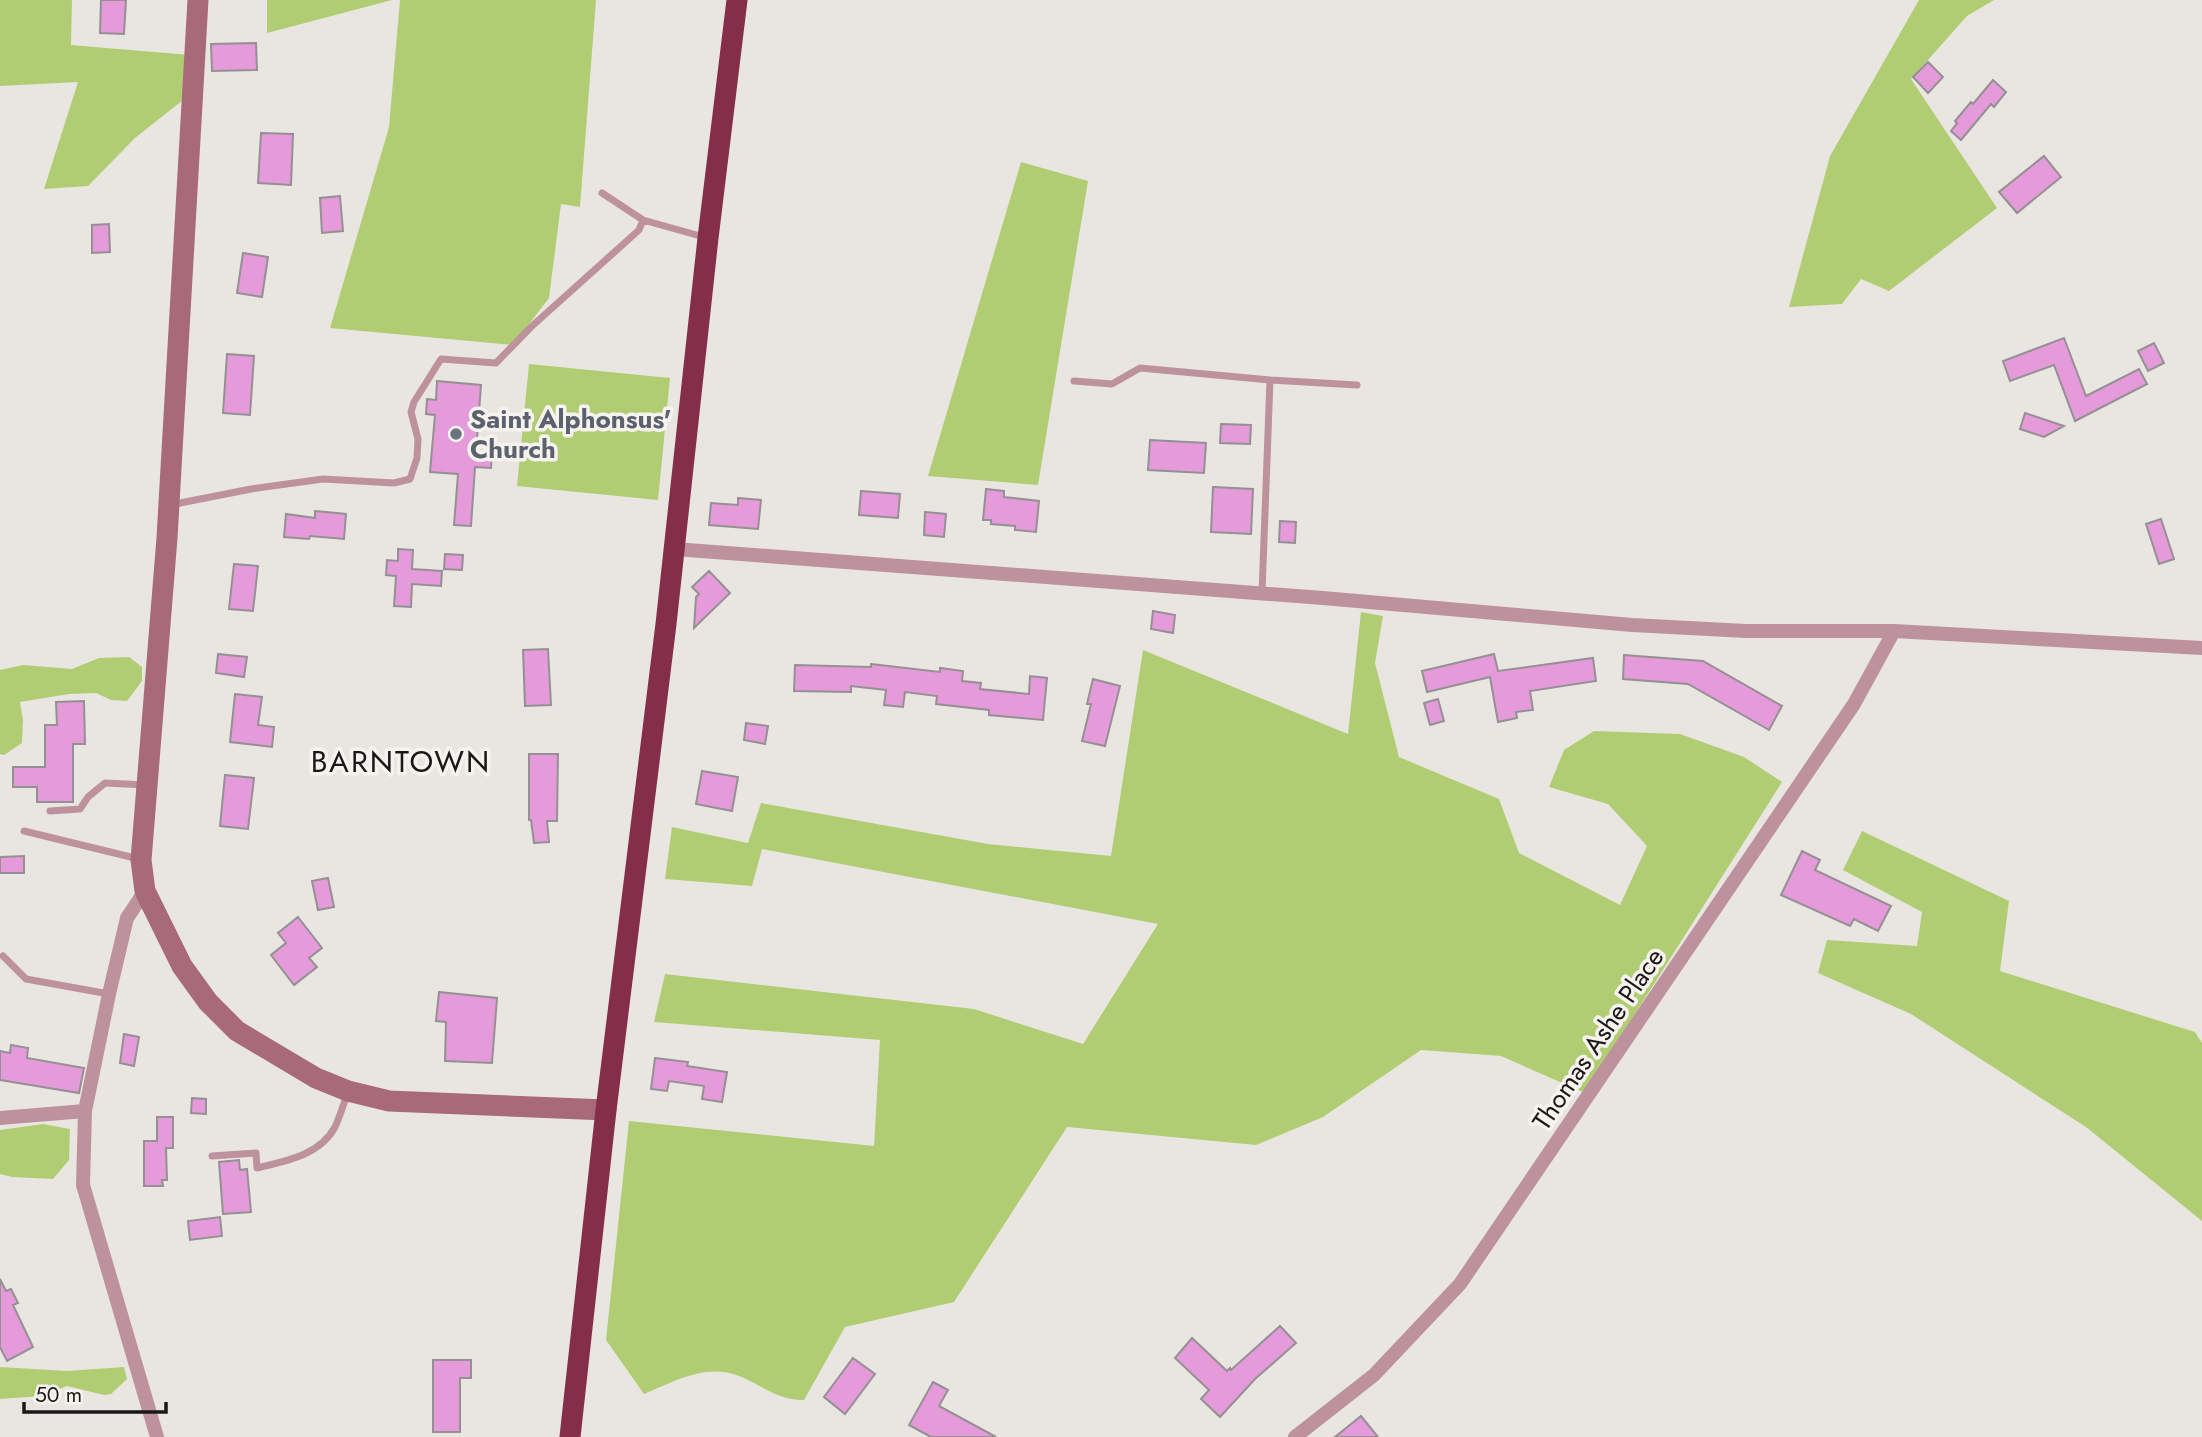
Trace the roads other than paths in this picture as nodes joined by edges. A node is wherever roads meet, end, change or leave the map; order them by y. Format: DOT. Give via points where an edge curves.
graph roads {
  1 [pos="198,0"];
  2 [pos="737,0"];
  3 [pos="602,193"];
  4 [pos="643,220"];
  5 [pos="708,238"];
  6 [pos="1270,380"];
  7 [pos="1074,381"];
  8 [pos="1357,385"];
  9 [pos="168,505"];
  10 [pos="674,549"];
  11 [pos="1262,593"];
  12 [pos="1894,631"];
  13 [pos="2202,648"];
  14 [pos="148,786"];
  15 [pos="50,811"];
  16 [pos="24,831"];
  17 [pos="141,860"];
  18 [pos="145,891"];
  19 [pos="3,956"];
  20 [pos="109,994"];
  21 [pos="348,1091"];
  22 [pos="606,1110"];
  23 [pos="85,1111"];
  24 [pos="0,1118"];
  25 [pos="212,1156"];
  26 [pos="156,1437"];
  27 [pos="570,1437"];
  28 [pos="1296,1437"];
  1 -- 9 [label="street"];
  2 -- 5 [label="highway"];
  3 -- 4 [label="lane"];
  4 -- 5 [label="lane"];
  4 -- 9 [label="lane" via="639,230 496,363 442,359 411,412 418,439 410,479 394,483 323,479"];
  5 -- 10 [label="highway"];
  6 -- 7 [label="lane" via="1140,368 1112,384"];
  6 -- 8 [label="lane"];
  6 -- 11 [label="lane"];
  9 -- 14 [label="street"];
  10 -- 11 [label="street"];
  10 -- 22 [label="highway"];
  11 -- 12 [label="street" via="1632,625"];
  12 -- 13 [label="street"];
  12 -- 28 [label="street, Thomas Ashe Place" via="1854,704 1460,1284 1374,1375"];
  14 -- 15 [label="lane" via="105,783 80,809"];
  14 -- 17 [label="street"];
  16 -- 17 [label="lane"];
  17 -- 18 [label="street"];
  18 -- 20 [label="street" via="127,918"];
  18 -- 21 [label="street" via="182,966 237,1031 306,1073"];
  19 -- 20 [label="lane" via="26,979"];
  20 -- 23 [label="street"];
  21 -- 22 [label="street" via="389,1101"];
  21 -- 25 [label="lane" via="335,1128 320,1146 293,1160 257,1168 256,1153"];
  22 -- 27 [label="highway"];
  23 -- 24 [label="street"];
  23 -- 26 [label="street" via="83,1185"];
}
